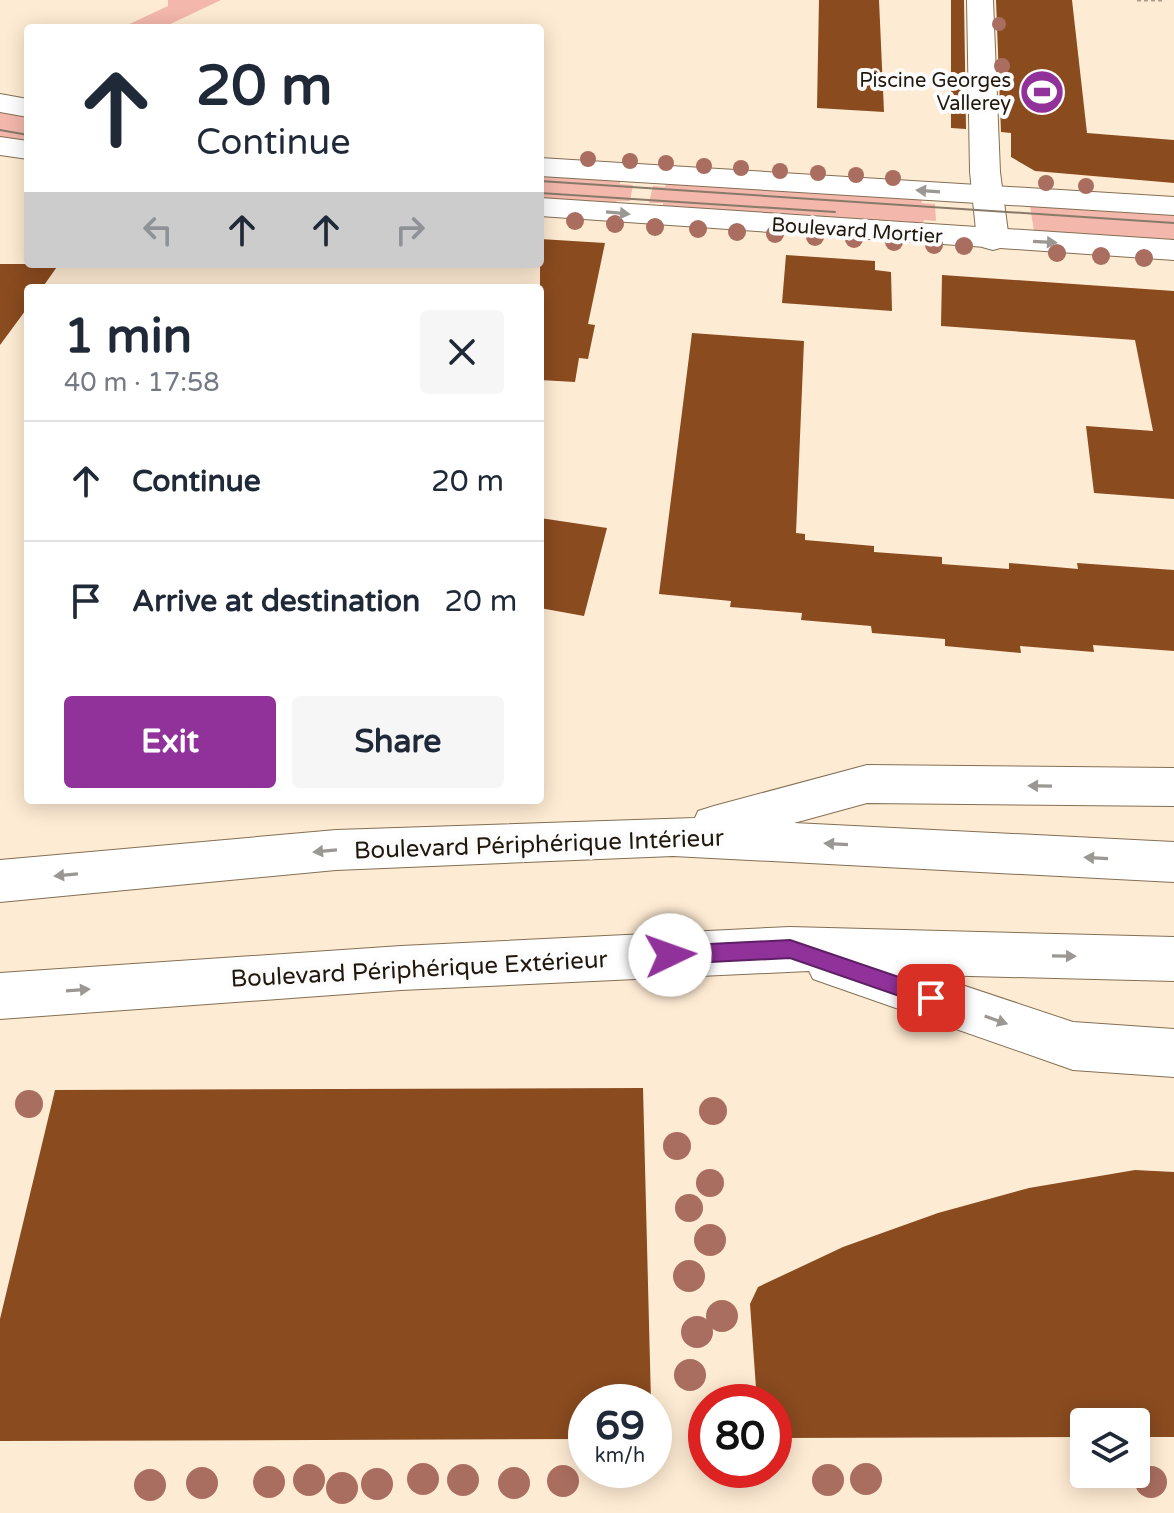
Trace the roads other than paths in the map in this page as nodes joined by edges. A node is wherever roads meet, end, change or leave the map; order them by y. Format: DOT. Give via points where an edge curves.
graph roads {
  1 [pos="980,0"];
  2 [pos="0,103"];
  3 [pos="24,107"];
  4 [pos="0,146"];
  5 [pos="24,149"];
  6 [pos="544,167"];
  7 [pos="988,196"];
  8 [pos="1174,206"];
  9 [pos="544,207"];
  10 [pos="993,240"];
  11 [pos="1174,250"];
  12 [pos="1174,787"];
  13 [pos="673,836"];
  14 [pos="1174,862"];
  15 [pos="0,881"];
  16 [pos="790,949"];
  17 [pos="1174,959"];
  18 [pos="0,996"];
  19 [pos="1174,1053"];
  1 -- 7 [label="main road"];
  2 -- 3 [label="main road"];
  4 -- 5 [label="main road"];
  7 -- 6 [label="main road, Boulevard Mortier, one-way"];
  7 -- 8 [label="main road, Boulevard Mortier"];
  7 -- 10 [label="main road"];
  9 -- 10 [label="main road, Boulevard Mortier, one-way"];
  10 -- 11 [label="main road, Boulevard Mortier, one-way"];
  12 -- 13 [label="main road, one-way" via="867,784"];
  14 -- 13 [label="main road, Boulevard Périphérique Intérieur, one-way"];
  13 -- 15 [label="main road, Boulevard Périphérique Intérieur, one-way" via="336,850"];
  16 -- 17 [label="main road, Boulevard Périphérique Extérieur, one-way"];
  18 -- 16 [label="main road, Boulevard Périphérique Extérieur, one-way" via="401,968"];
  16 -- 19 [label="main road, one-way" via="1073,1046"];
}
